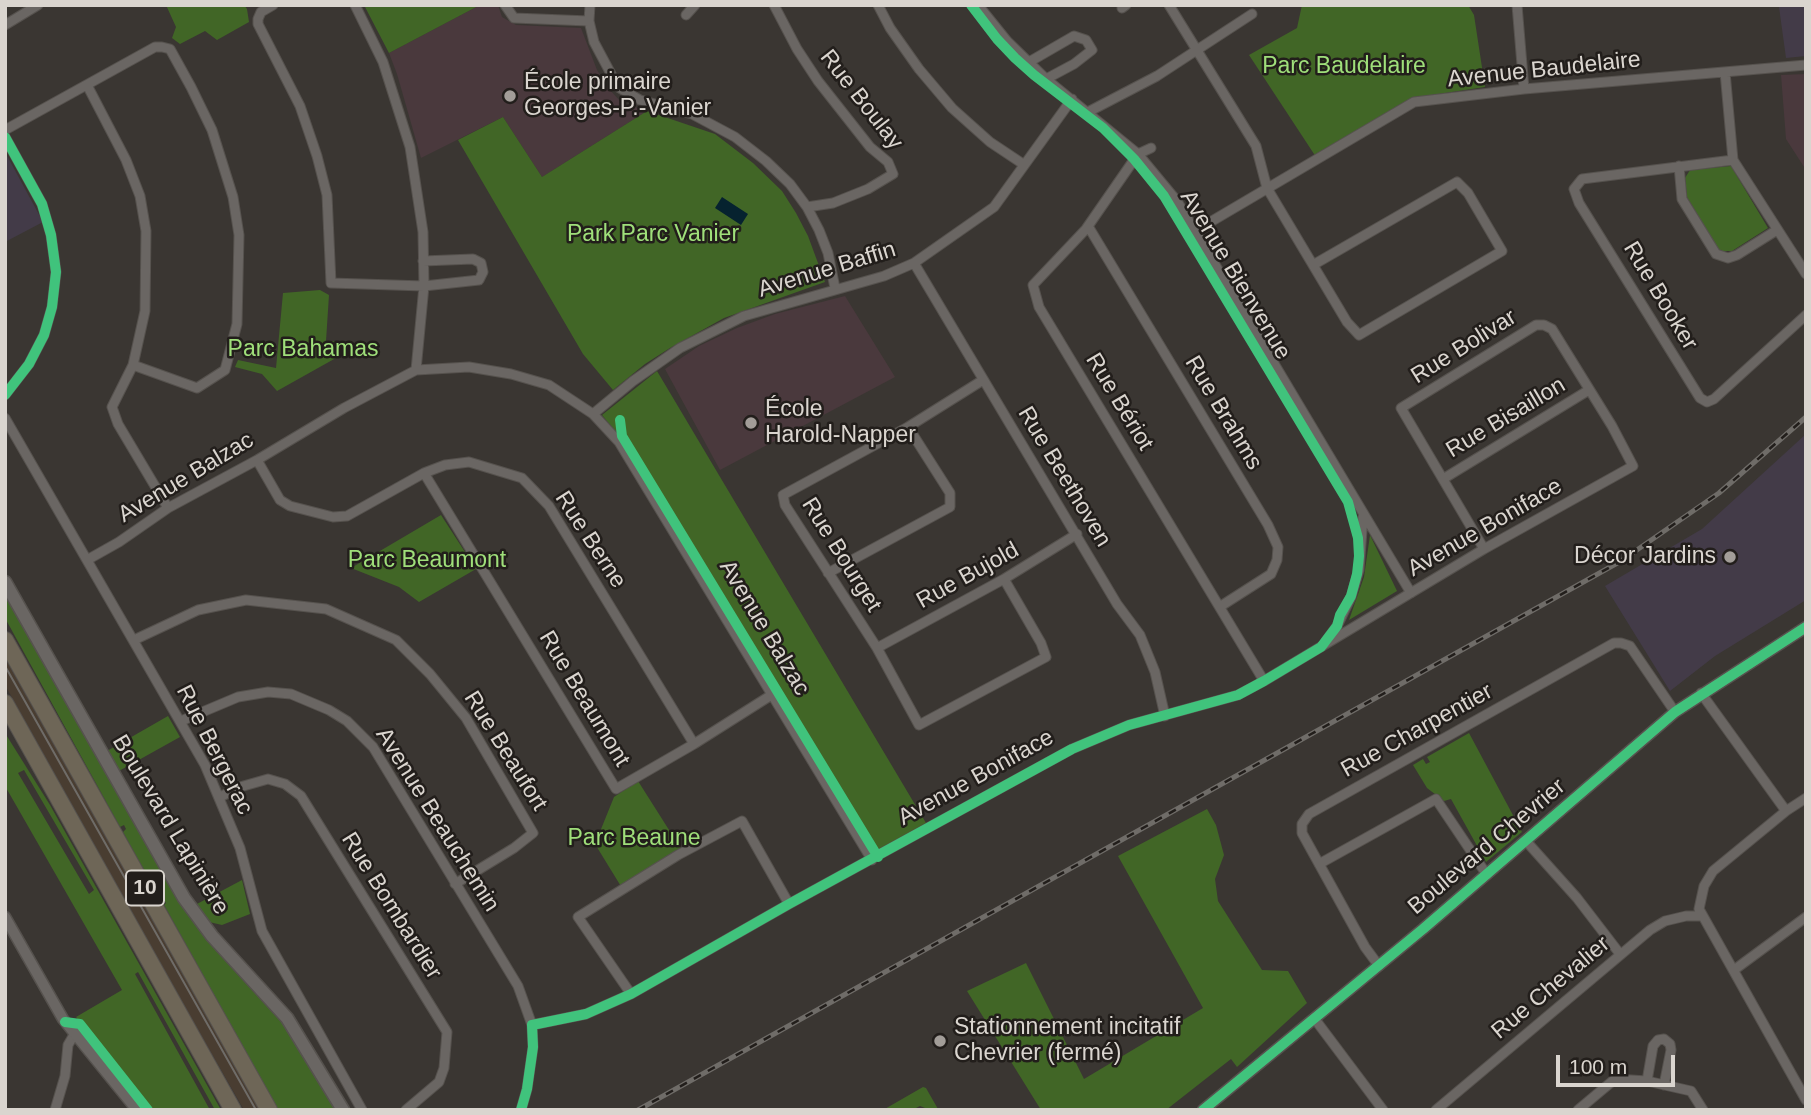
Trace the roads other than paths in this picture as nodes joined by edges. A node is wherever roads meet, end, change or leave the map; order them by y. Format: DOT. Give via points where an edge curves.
graph roads {
  1 [pos="38,5"];
  2 [pos="273,5"];
  3 [pos="355,5"];
  4 [pos="505,5"];
  5 [pos="590,5"];
  6 [pos="695,5"];
  7 [pos="774,5"];
  8 [pos="878,5"];
  9 [pos="978,5"];
  10 [pos="1169,5"];
  11 [pos="1517,5"];
  12 [pos="1252,14"];
  13 [pos="687,15"];
  14 [pos="589,21"];
  15 [pos="5,25"];
  16 [pos="1196,49"];
  17 [pos="1028,62"];
  18 [pos="1806,65"];
  19 [pos="1725,72"];
  20 [pos="1046,79"];
  21 [pos="87,85"];
  22 [pos="1524,89"];
  23 [pos="1072,99"];
  24 [pos="1088,112"];
  25 [pos="5,130"];
  26 [pos="5,137"];
  27 [pos="1151,149"];
  28 [pos="1138,154"];
  29 [pos="1733,160"];
  30 [pos="1023,164"];
  31 [pos="1679,166"];
  32 [pos="1267,188"];
  33 [pos="807,207"];
  34 [pos="1088,226"];
  35 [pos="1777,230"];
  36 [pos="1195,231"];
  37 [pos="423,261"];
  38 [pos="914,263"];
  39 [pos="1313,265"];
  40 [pos="1806,274"];
  41 [pos="424,286"];
  42 [pos="835,288"];
  43 [pos="1806,315"];
  44 [pos="133,365"];
  45 [pos="416,370"];
  46 [pos="983,380"];
  47 [pos="1589,390"];
  48 [pos="5,395"];
  49 [pos="593,414"];
  50 [pos="5,418"];
  51 [pos="908,427"];
  52 [pos="257,460"];
  53 [pos="1633,466"];
  54 [pos="425,473"];
  55 [pos="1443,479"];
  56 [pos="168,508"];
  57 [pos="1363,515"];
  58 [pos="1077,534"];
  59 [pos="1484,549"];
  60 [pos="87,560"];
  61 [pos="828,572"];
  62 [pos="1004,579"];
  63 [pos="5,582"];
  64 [pos="1411,593"];
  65 [pos="1221,606"];
  66 [pos="1806,627"];
  67 [pos="5,640"];
  68 [pos="134,640"];
  69 [pos="1321,647"];
  70 [pos="877,648"];
  71 [pos="1264,681"];
  72 [pos="1701,693"];
  73 [pos="773,694"];
  74 [pos="5,703"];
  75 [pos="1675,712"];
  76 [pos="1165,716"];
  77 [pos="5,721"];
  78 [pos="181,721"];
  79 [pos="694,744"];
  80 [pos="30,750"];
  81 [pos="220,797"];
  82 [pos="1806,798"];
  83 [pos="1786,811"];
  84 [pos="1526,841"];
  85 [pos="872,860"];
  86 [pos="1319,864"];
  87 [pos="1487,874"];
  88 [pos="455,884"];
  89 [pos="789,904"];
  90 [pos="1702,916"];
  91 [pos="5,917"];
  92 [pos="1805,918"];
  93 [pos="1620,954"];
  94 [pos="1379,966"];
  95 [pos="1734,970"];
  96 [pos="631,994"];
  97 [pos="1314,1018"];
  98 [pos="531,1024"];
  99 [pos="75,1033"];
  100 [pos="1647,1081"];
  101 [pos="1664,1085"];
  102 [pos="1806,1100"];
  103 [pos="55,1110"];
  104 [pos="137,1110"];
  105 [pos="233,1110"];
  106 [pos="269,1110"];
  107 [pos="343,1110"];
  108 [pos="362,1110"];
  109 [pos="406,1110"];
  110 [pos="521,1110"];
  111 [pos="1203,1110"];
  112 [pos="1383,1110"];
  113 [pos="1436,1110"];
  114 [pos="1578,1110"];
  115 [pos="1703,1110"];
  1 -- 15 [label="street"];
  2 -- 41 [label="street" via="261,12 258,23 300,106 317,156 327,195 331,283"];
  3 -- 37 [label="street" via="383,62 410,147"];
  4 -- 14 [label="street" via="514,18"];
  5 -- 14 [label="street"];
  6 -- 13 [label="street"];
  7 -- 33 [label="street, Rue Boulay" via="818,81 870,147 888,162 893,174 833,203"];
  8 -- 30 [label="street" via="890,29 952,108"];
  9 -- 17 [label="street, Avenue Bienvenue"];
  10 -- 16 [label="street"];
  11 -- 22 [label="street"];
  12 -- 16 [label="street"];
  14 -- 33 [label="street" via="594,42 618,87 640,100 692,114 736,137 790,184"];
  16 -- 24 [label="street" via="1157,76"];
  16 -- 32 [label="street" via="1256,146"];
  17 -- 20 [label="street, Avenue Bienvenue"];
  17 -- 20 [label="street" via="1074,36 1086,40 1092,50"];
  18 -- 19 [label="street, Avenue Baudelaire"];
  19 -- 22 [label="street, Avenue Baudelaire"];
  19 -- 29 [label="street"];
  20 -- 23 [label="street, Avenue Bienvenue"];
  21 -- 25 [label="street"];
  21 -- 44 [label="street" via="126,160 140,196 146,231 145,312"];
  21 -- 44 [label="street" via="155,47 170,50 212,130 233,197 239,236 237,324 225,370 197,388"];
  22 -- 32 [label="street, Avenue Baudelaire" via="1414,102"];
  23 -- 24 [label="street, Avenue Bienvenue"];
  23 -- 30 [label="street, Avenue Baffin"];
  24 -- 28 [label="street, Avenue Bienvenue"];
  26 -- 48 [label="street" via="42,204 56,272 41,343"];
  27 -- 28 [label="street"];
  28 -- 34 [label="street, Rue Bériot"];
  28 -- 36 [label="street, Avenue Bienvenue"];
  29 -- 31 [label="street, Rue Booker"];
  29 -- 35 [label="street"];
  30 -- 38 [label="street, Avenue Baffin" via="994,207"];
  31 -- 35 [label="street" via="1682,199 1716,254 1737,256"];
  31 -- 43 [label="street, Rue Booker" via="1582,179 1574,189 1700,398 1714,399"];
  32 -- 36 [label="street, Avenue Baudelaire"];
  32 -- 39 [label="street"];
  33 -- 42 [label="street" via="828,253"];
  34 -- 65 [label="street, Rue Bériot" via="1033,285 1039,307"];
  34 -- 65 [label="street, Rue Brahms" via="1278,547 1271,574"];
  35 -- 40 [label="street"];
  36 -- 57 [label="street, Avenue Bienvenue"];
  37 -- 41 [label="street"];
  37 -- 41 [label="street" via="473,259 481,263 483,272 479,280"];
  38 -- 42 [label="street, Avenue Baffin"];
  38 -- 46 [label="street, Rue Beethoven"];
  39 -- 39 [label="street" via="1457,182 1502,251 1359,335"];
  41 -- 45 [label="street"];
  42 -- 49 [label="street, Avenue Baffin" via="744,316 680,348"];
  44 -- 56 [label="street" via="112,407"];
  45 -- 49 [label="street, Avenue Balzac" via="469,368 511,374 549,385"];
  45 -- 52 [label="street, Avenue Balzac"];
  46 -- 51 [label="street, Rue Bourget"];
  46 -- 58 [label="street, Rue Beethoven"];
  47 -- 53 [label="street, Rue Bolivar"];
  47 -- 55 [label="street, Rue Bisaillon"];
  47 -- 55 [label="street, Rue Bolivar" via="1552,329 1536,325 1401,408"];
  49 -- 73 [label="street, Avenue Balzac" via="619,442"];
  50 -- 60 [label="street, Rue Bergerac"];
  51 -- 61 [label="street" via="950,493 950,506"];
  51 -- 61 [label="street, Rue Bourget" via="783,495"];
  52 -- 54 [label="street, Rue Berne" via="281,500 333,517 347,516"];
  52 -- 56 [label="street, Avenue Balzac"];
  53 -- 59 [label="street, Avenue Boniface"];
  54 -- 79 [label="street, Rue Berne" via="469,462 522,478 549,506"];
  54 -- 79 [label="street, Rue Beaumont" via="616,789"];
  55 -- 59 [label="street, Rue Bolivar"];
  56 -- 60 [label="street, Avenue Balzac"];
  57 -- 64 [label="street, Avenue Bienvenue"];
  57 -- 69 [label="street, Avenue Boniface" via="1359,570 1351,597 1338,626"];
  58 -- 62 [label="street, Rue Bujold"];
  58 -- 76 [label="street, Rue Beethoven" via="1140,635"];
  59 -- 64 [label="street, Avenue Boniface"];
  60 -- 68 [label="street, Rue Bergerac"];
  61 -- 70 [label="street, Rue Bourget"];
  62 -- 70 [label="street, Rue Bujold"];
  62 -- 70 [label="street, Rue Bourget" via="1046,657 919,725"];
  63 -- 107 [label="main road, Boulevard Lapinière" via="184,898 286,1018"];
  64 -- 69 [label="street, Avenue Boniface"];
  65 -- 71 [label="street, Rue Bériot"];
  66 -- 72 [label="street, Boulevard Chevrier"];
  67 -- 106 [label="highway, 10"];
  68 -- 78 [label="street, Rue Bergerac"];
  68 -- 88 [label="street, Rue Beaufort" via="198,610 246,600 326,609 396,640 466,718 533,833"];
  69 -- 71 [label="street, Avenue Boniface"];
  71 -- 76 [label="street, Avenue Boniface" via="1238,695"];
  72 -- 75 [label="street, Boulevard Chevrier"];
  72 -- 83 [label="street"];
  73 -- 79 [label="street, Rue Beaumont"];
  73 -- 85 [label="street, Avenue Balzac"];
  74 -- 80 [label="highway, 10"];
  75 -- 84 [label="street, Boulevard Chevrier"];
  75 -- 86 [label="street, Rue Charpentier" via="1629,646 1614,643 1309,814 1301,824 1302,833"];
  76 -- 85 [label="street, Avenue Boniface" via="1129,725 1072,749"];
  77 -- 80 [label="highway"];
  78 -- 81 [label="street, Rue Bergerac"];
  78 -- 88 [label="street, Avenue Beauchemin" via="238,697 268,692 291,694 329,709 373,747"];
  80 -- 105 [label="highway, 10"];
  81 -- 108 [label="street, Rue Bergerac" via="245,863 262,931"];
  81 -- 109 [label="street, Rue Bombardier" via="268,779 301,796 447,1032 439,1082"];
  82 -- 83 [label="street"];
  83 -- 90 [label="street" via="1710,875 1699,909"];
  84 -- 87 [label="street, Boulevard Chevrier"];
  84 -- 93 [label="street"];
  85 -- 89 [label="street, Avenue Boniface"];
  86 -- 87 [label="street" via="1436,799"];
  86 -- 94 [label="street, Rue Charpentier"];
  87 -- 94 [label="street, Boulevard Chevrier"];
  88 -- 98 [label="street, Avenue Beauchemin" via="518,986"];
  89 -- 96 [label="street, Avenue Boniface"];
  89 -- 96 [label="street" via="742,821 678,855 578,917"];
  90 -- 93 [label="street, Rue Chevalier" via="1665,921"];
  90 -- 95 [label="street"];
  91 -- 99 [label="street" via="59,1014"];
  92 -- 95 [label="street"];
  93 -- 113 [label="street, Rue Chevalier"];
  94 -- 97 [label="street, Boulevard Chevrier"];
  95 -- 102 [label="street"];
  96 -- 98 [label="street, Avenue Boniface" via="586,1014"];
  97 -- 111 [label="street, Boulevard Chevrier"];
  97 -- 112 [label="street"];
  98 -- 110 [label="street, Avenue Beauchemin" via="533,1047"];
  99 -- 103 [label="street" via="68,1045"];
  99 -- 104 [label="street"];
  100 -- 101 [label="street"];
  100 -- 101 [label="street" via="1653,1046 1664,1040 1671,1044"];
  100 -- 114 [label="street" via="1615,1079"];
  101 -- 115 [label="street" via="1691,1091"];
}
